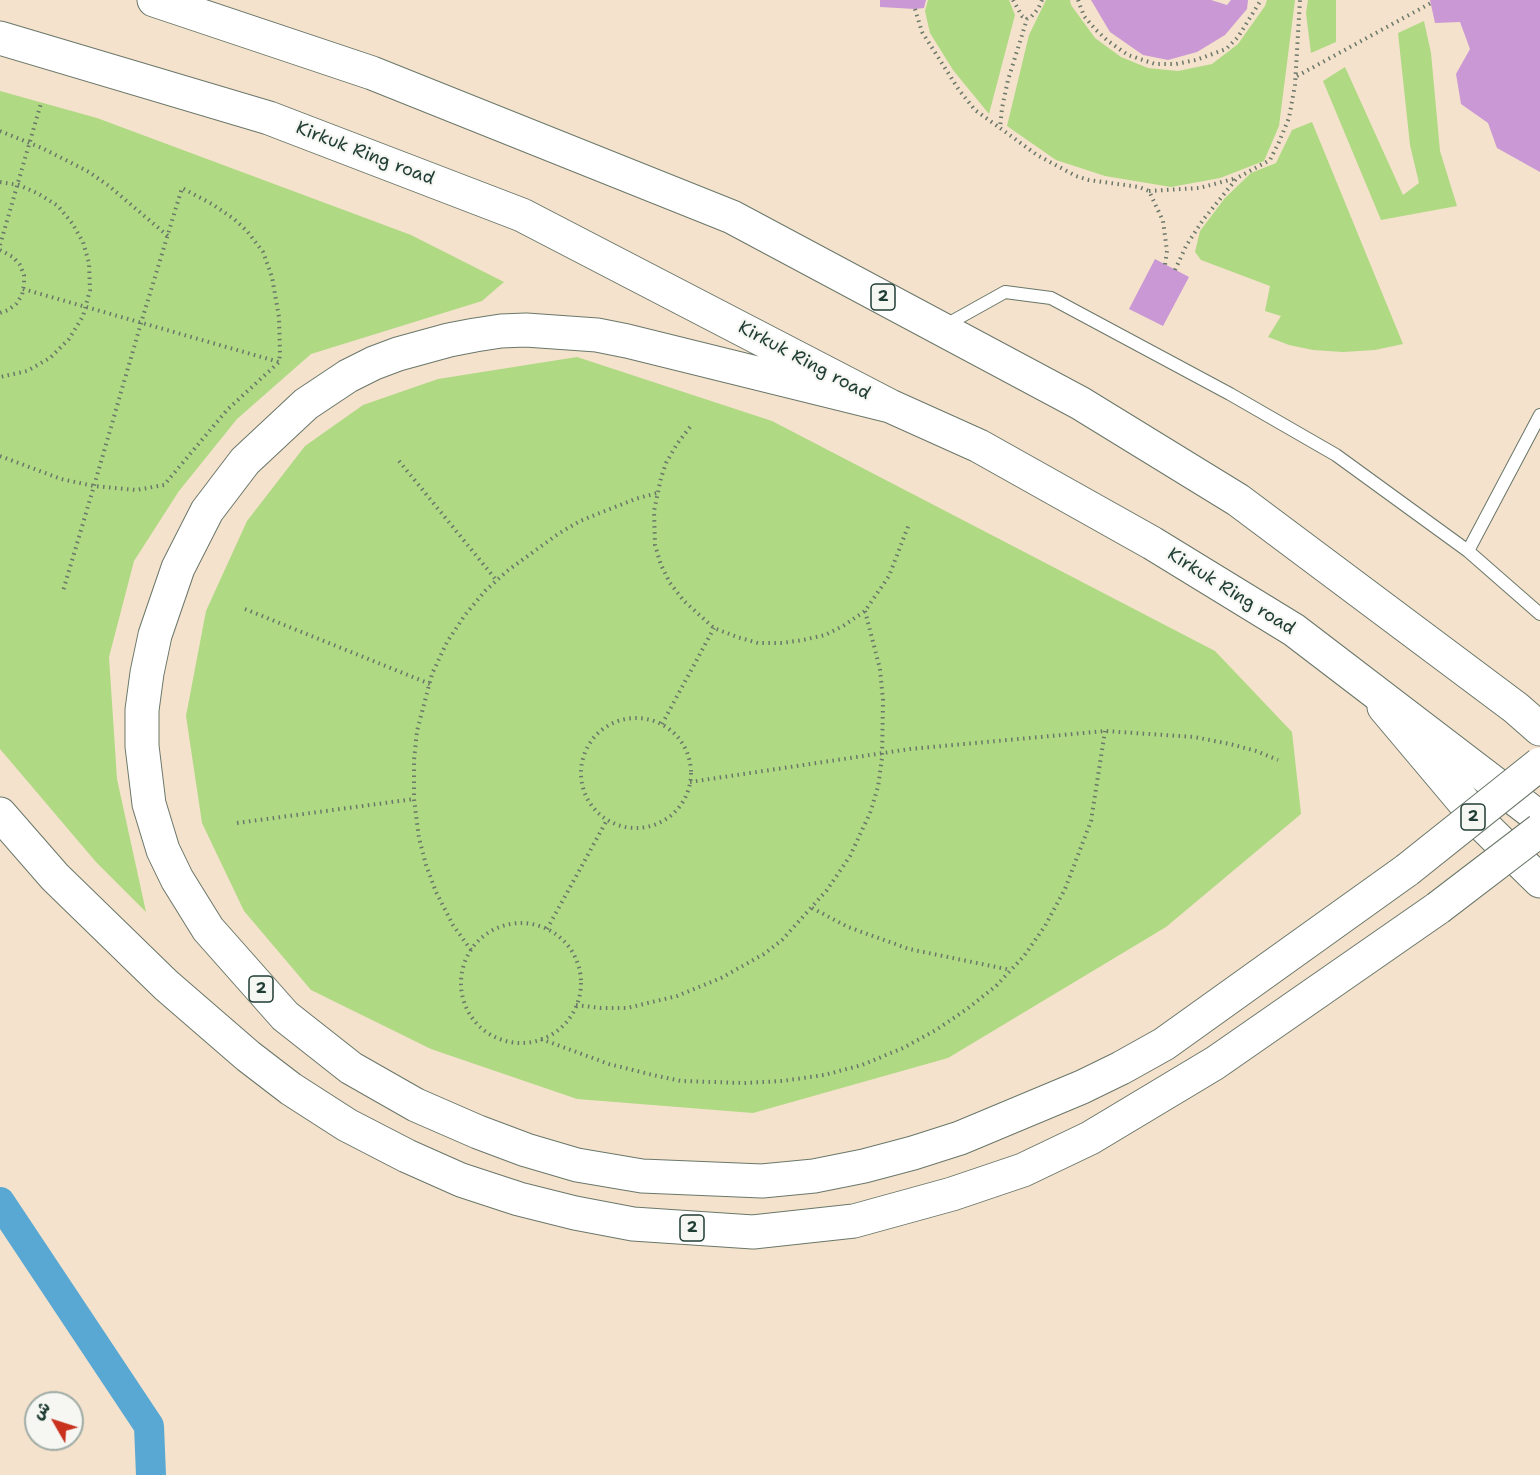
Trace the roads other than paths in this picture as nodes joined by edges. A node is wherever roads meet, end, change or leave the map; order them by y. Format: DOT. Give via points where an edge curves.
graph roads {
  1 [pos="154,0"];
  2 [pos="0,38"];
  3 [pos="940,328"];
  4 [pos="890,406"];
  5 [pos="1540,415"];
  6 [pos="1468,550"];
  7 [pos="1540,614"];
  8 [pos="1366,685"];
  9 [pos="1540,729"];
  10 [pos="1540,765"];
  11 [pos="0,814"];
  12 [pos="1540,818"];
  13 [pos="1540,831"];
  14 [pos="1540,881"];
  1 -- 3 [label="main road, 2" via="372,73 732,217"];
  2 -- 4 [label="main road, Kirkuk Ring road" via="269,118 522,214"];
  3 -- 6 [label="lane" via="1005,292 1051,298 1336,455"];
  3 -- 9 [label="main road, 2" via="1080,403 1238,500"];
  4 -- 8 [label="main road, Kirkuk Ring road / 2" via="979,446 1152,543 1294,630"];
  4 -- 10 [label="main road, 2, bridge" via="627,341 526,330 466,336 398,354 348,376 306,404 245,461 207,511 177,568 147,673 142,746 149,804 177,879 208,929 285,1016 351,1068 416,1105 478,1132 577,1165 642,1176 762,1181 814,1176 864,1167 960,1138 1092,1082 1164,1044 1407,870"];
  5 -- 6 [label="lane"];
  6 -- 7 [label="lane"];
  8 -- 12 [label="main road, Kirkuk Ring road / 2"];
  8 -- 14 [label="main road" via="1485,827"];
  11 -- 13 [label="main road, 2, bridge" via="56,877 166,986 248,1056 347,1125 461,1180 519,1199 633,1224 753,1232 854,1221 952,1194 1023,1170 1090,1138 1215,1063 1438,908"];
}
